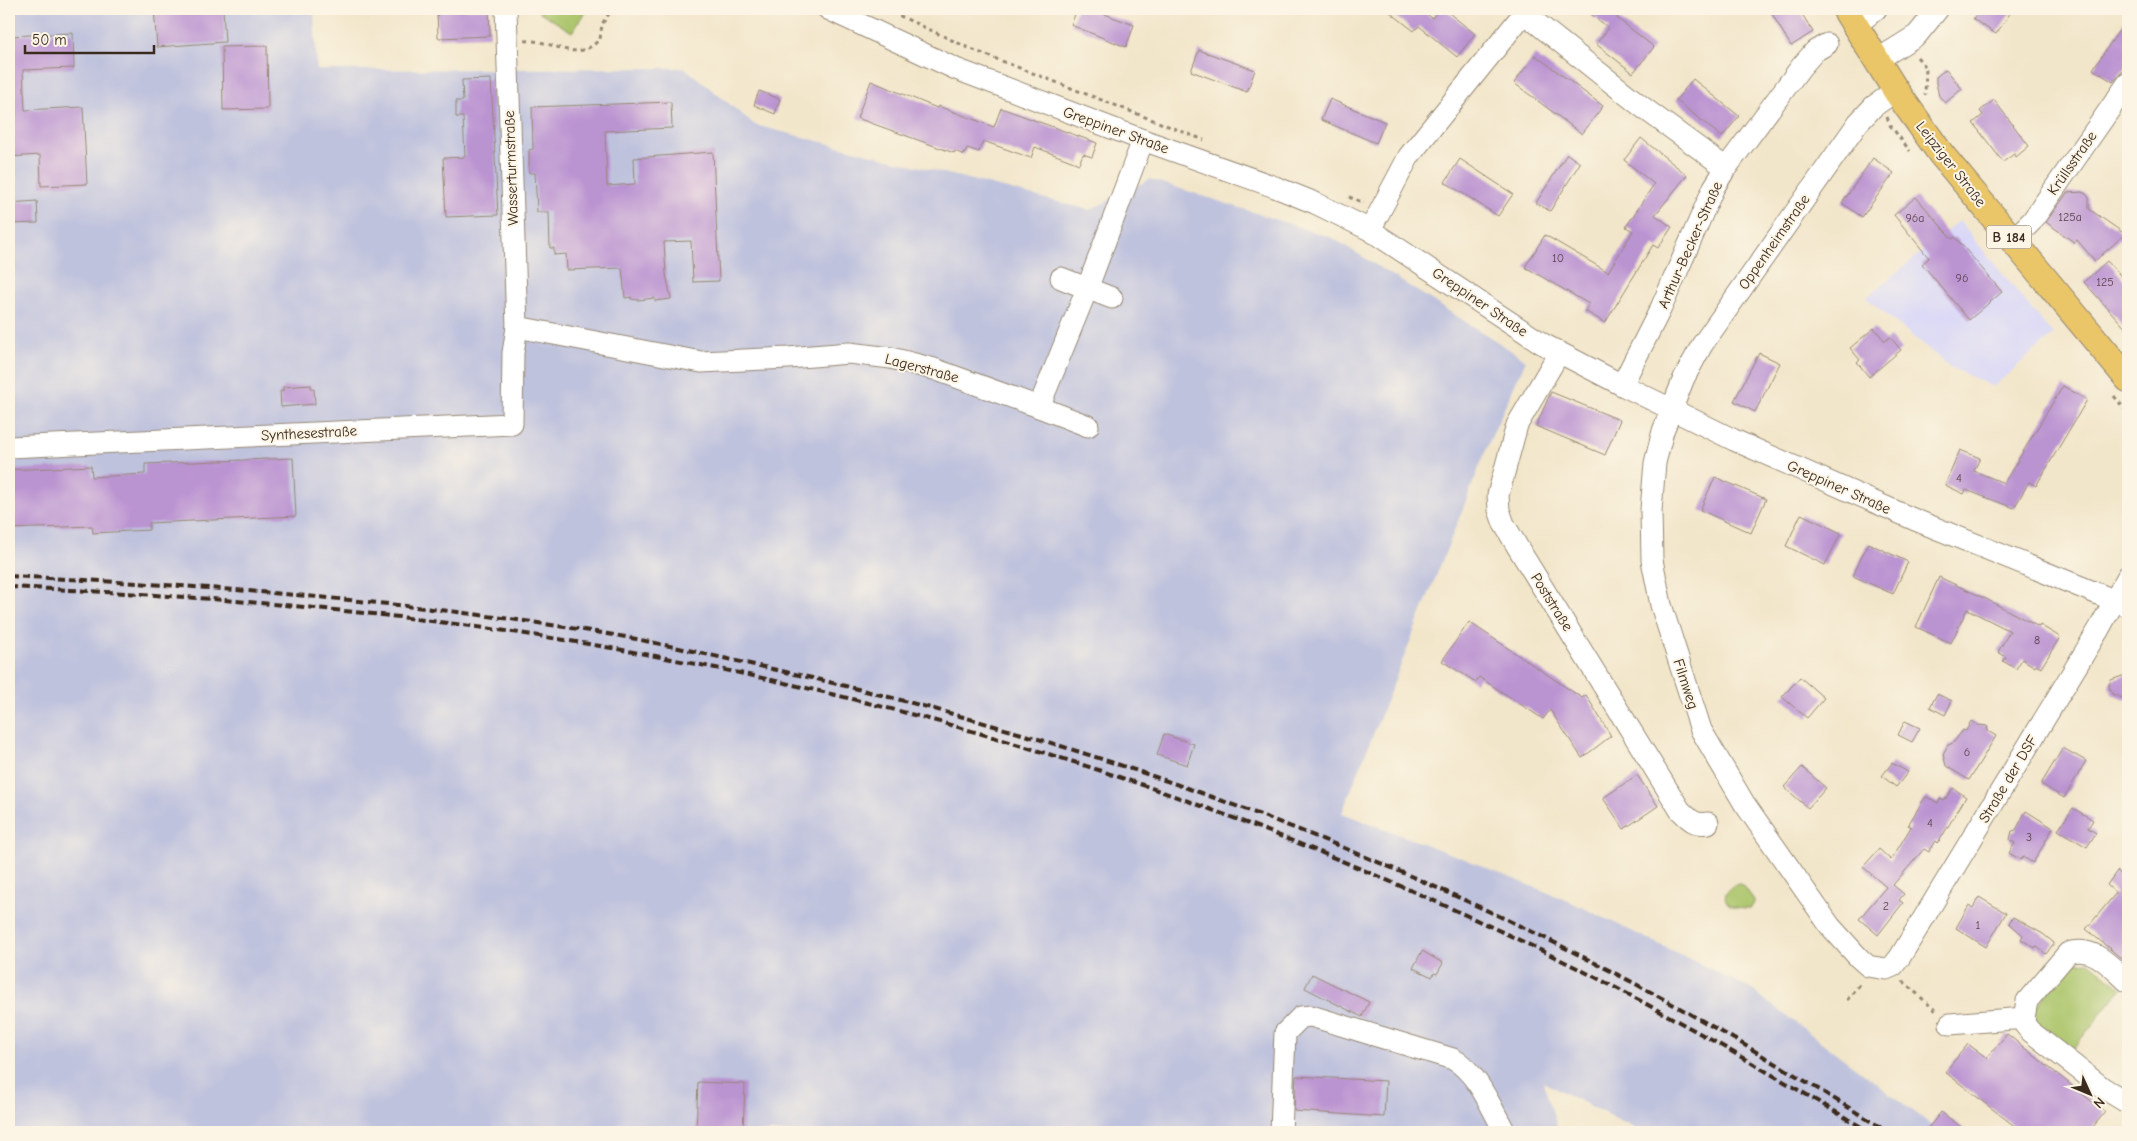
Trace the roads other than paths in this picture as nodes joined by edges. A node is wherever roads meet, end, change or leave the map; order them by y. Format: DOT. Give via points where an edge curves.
graph roads {
  1 [pos="506,9"];
  2 [pos="828,9"];
  3 [pos="1876,9"];
  4 [pos="1938,9"];
  5 [pos="1524,10"];
  6 [pos="1850,17"];
  7 [pos="1827,44"];
  8 [pos="1877,60"];
  9 [pos="2128,83"];
  10 [pos="1896,91"];
  11 [pos="1143,140"];
  12 [pos="1726,168"];
  13 [pos="1370,230"];
  14 [pos="2012,241"];
  15 [pos="1061,278"];
  16 [pos="1087,289"];
  17 [pos="1112,298"];
  18 [pos="517,327"];
  19 [pos="1559,353"];
  20 [pos="2128,379"];
  21 [pos="1622,385"];
  22 [pos="1039,407"];
  23 [pos="1670,409"];
  24 [pos="1088,426"];
  25 [pos="9,447"];
  26 [pos="2128,576"];
  27 [pos="2121,603"];
  28 [pos="1708,823"];
  29 [pos="1876,968"];
  30 [pos="2128,982"];
  31 [pos="2024,1018"];
  32 [pos="1950,1024"];
  33 [pos="2128,1103"];
  34 [pos="1280,1132"];
  35 [pos="1505,1132"];
  1 -- 18 [label="street, Wasserturmstraße"];
  2 -- 11 [label="street, Greppiner Straße" via="956,69"];
  3 -- 6 [label="street"];
  4 -- 8 [label="street" via="1921,31"];
  5 -- 12 [label="street" via="1641,106"];
  5 -- 13 [label="street" via="1408,156"];
  6 -- 8 [label="main road, Leipziger Straße / B 184"];
  7 -- 12 [label="street, Arthur-Becker-Straße" via="1808,58"];
  8 -- 10 [label="main road, Leipziger Straße / B 184"];
  9 -- 14 [label="street, Krüllsstraße" via="2032,220"];
  10 -- 14 [label="main road, Leipziger Straße / B 184" via="1957,175"];
  10 -- 23 [label="street, Oppenheimstraße" via="1874,106 1858,123 1702,345"];
  11 -- 13 [label="street, Greppiner Straße" via="1275,187"];
  11 -- 16 [label="street"];
  12 -- 21 [label="street, Arthur-Becker-Straße" via="1714,187 1661,308"];
  13 -- 19 [label="street, Greppiner Straße"];
  14 -- 20 [label="main road, Leipziger Straße / B 184"];
  15 -- 16 [label="street"];
  16 -- 17 [label="street"];
  16 -- 22 [label="street"];
  18 -- 22 [label="street, Lagerstraße" via="701,362 848,353 891,358 934,369"];
  18 -- 25 [label="street, Synthesestraße" via="513,353 512,424"];
  19 -- 21 [label="street, Greppiner Straße"];
  19 -- 28 [label="street, Poststraße" via="1517,425 1498,495 1499,510 1517,546 1680,810 1690,820"];
  21 -- 23 [label="street, Greppiner Straße"];
  22 -- 24 [label="street, Lagerstraße"];
  23 -- 27 [label="street, Greppiner Straße" via="1914,519"];
  23 -- 29 [label="street, Filmweg" via="1655,463 1651,510 1652,560 1661,605 1701,730 1744,803 1830,926 1859,958"];
  26 -- 27 [label="street, Straße der DSF"];
  27 -- 29 [label="street, Straße der DSF" via="1900,957 1893,966"];
  30 -- 31 [label="street" via="2098,955 2087,950 2068,953 2027,1001"];
  31 -- 32 [label="street"];
  31 -- 33 [label="street" via="2030,1031 2103,1088"];
  34 -- 35 [label="street" via="1286,1032 1301,1017 1311,1016 1453,1059 1474,1078"];
}
